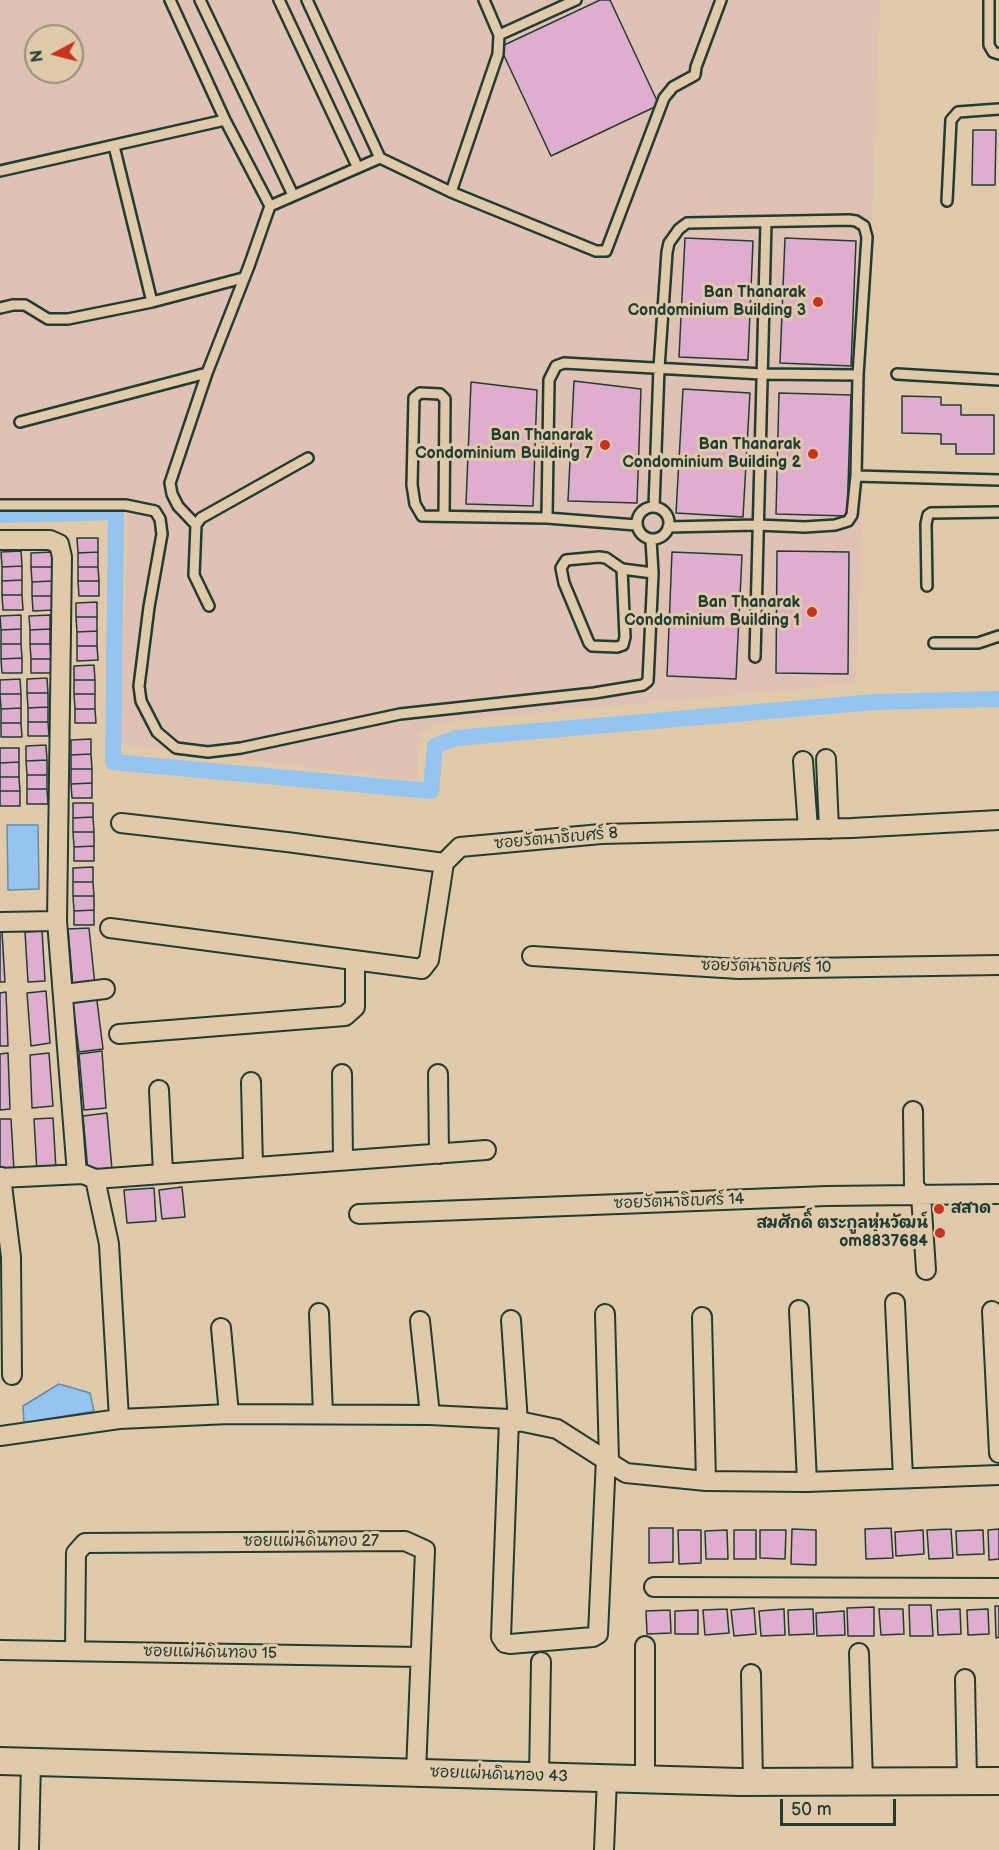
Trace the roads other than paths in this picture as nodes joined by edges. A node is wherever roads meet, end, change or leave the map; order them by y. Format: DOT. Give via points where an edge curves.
graph roads {
  1 [pos="170,0"];
  2 [pos="200,0"];
  3 [pos="279,0"];
  4 [pos="307,0"];
  5 [pos="484,0"];
  6 [pos="576,0"];
  7 [pos="721,0"];
  8 [pos="989,0"];
  9 [pos="500,35"];
  10 [pos="999,54"];
  11 [pos="999,109"];
  12 [pos="225,120"];
  13 [pos="114,146"];
  14 [pos="380,158"];
  15 [pos="357,166"];
  16 [pos="0,171"];
  17 [pos="452,192"];
  18 [pos="293,195"];
  19 [pos="947,201"];
  20 [pos="270,206"];
  21 [pos="766,222"];
  22 [pos="243,278"];
  23 [pos="152,303"];
  24 [pos="0,308"];
  25 [pos="659,368"];
  26 [pos="207,373"];
  27 [pos="762,374"];
  28 [pos="897,374"];
  29 [pos="858,375"];
  30 [pos="999,380"];
  31 [pos="20,422"];
  32 [pos="308,458"];
  33 [pos="856,476"];
  34 [pos="999,480"];
  35 [pos="0,505"];
  36 [pos="654,507"];
  37 [pos="999,512"];
  38 [pos="444,516"];
  39 [pos="547,518"];
  40 [pos="196,525"];
  41 [pos="636,525"];
  42 [pos="757,525"];
  43 [pos="668,527"];
  44 [pos="0,540"];
  45 [pos="651,540"];
  46 [pos="622,569"];
  47 [pos="653,573"];
  48 [pos="927,586"];
  49 [pos="209,606"];
  50 [pos="999,636"];
  51 [pos="934,643"];
  52 [pos="755,657"];
  53 [pos="826,759"];
  54 [pos="803,761"];
  55 [pos="999,820"];
  56 [pos="121,823"];
  57 [pos="808,829"];
  58 [pos="829,829"];
  59 [pos="444,863"];
  60 [pos="57,921"];
  61 [pos="0,922"];
  62 [pos="110,928"];
  63 [pos="532,956"];
  64 [pos="355,961"];
  65 [pos="999,965"];
  66 [pos="105,989"];
  67 [pos="64,994"];
  68 [pos="119,1034"];
  69 [pos="342,1074"];
  70 [pos="438,1074"];
  71 [pos="252,1082"];
  72 [pos="159,1090"];
  73 [pos="913,1111"];
  74 [pos="486,1150"];
  75 [pos="439,1154"];
  76 [pos="343,1160"];
  77 [pos="253,1167"];
  78 [pos="163,1173"];
  79 [pos="77,1174"];
  80 [pos="0,1178"];
  81 [pos="95,1179"];
  82 [pos="999,1194"];
  83 [pos="921,1195"];
  84 [pos="359,1214"];
  85 [pos="926,1270"];
  86 [pos="895,1303"];
  87 [pos="799,1310"];
  88 [pos="992,1311"];
  89 [pos="319,1313"];
  90 [pos="604,1314"];
  91 [pos="702,1317"];
  92 [pos="511,1320"];
  93 [pos="420,1321"];
  94 [pos="221,1328"];
  95 [pos="12,1375"];
  96 [pos="229,1414"];
  97 [pos="323,1414"];
  98 [pos="430,1415"];
  99 [pos="119,1419"];
  100 [pos="513,1420"];
  101 [pos="0,1436"];
  102 [pos="999,1453"];
  103 [pos="607,1459"];
  104 [pos="999,1474"];
  105 [pos="903,1478"];
  106 [pos="706,1481"];
  107 [pos="807,1482"];
  108 [pos="654,1587"];
  109 [pos="999,1588"];
  110 [pos="645,1646"];
  111 [pos="0,1650"];
  112 [pos="75,1651"];
  113 [pos="859,1653"];
  114 [pos="420,1657"];
  115 [pos="541,1662"];
  116 [pos="751,1674"];
  117 [pos="966,1679"];
  118 [pos="0,1761"];
  119 [pos="31,1762"];
  120 [pos="416,1772"];
  121 [pos="539,1777"];
  122 [pos="645,1778"];
  123 [pos="607,1779"];
  124 [pos="967,1780"];
  125 [pos="863,1781"];
  126 [pos="999,1781"];
  127 [pos="753,1782"];
  128 [pos="29,1850"];
  129 [pos="604,1850"];
  1 -- 12 [label="lane"];
  2 -- 18 [label="lane"];
  3 -- 15 [label="lane"];
  4 -- 14 [label="lane"];
  5 -- 9 [label="lane"];
  6 -- 9 [label="lane"];
  7 -- 17 [label="lane" via="695,75 673,87 664,98 606,250 596,251"];
  8 -- 10 [label="lane" via="989,45"];
  9 -- 17 [label="lane" via="498,54"];
  11 -- 19 [label="lane" via="958,112 951,120"];
  12 -- 13 [label="lane"];
  12 -- 20 [label="lane"];
  13 -- 16 [label="lane"];
  13 -- 23 [label="lane"];
  14 -- 15 [label="lane"];
  14 -- 17 [label="lane"];
  15 -- 18 [label="lane"];
  18 -- 20 [label="lane"];
  20 -- 22 [label="lane"];
  21 -- 25 [label="lane" via="687,223 679,229 669,243"];
  21 -- 27 [label="lane"];
  21 -- 29 [label="lane" via="849,220 864,226 867,237"];
  22 -- 23 [label="lane"];
  22 -- 26 [label="lane"];
  23 -- 24 [label="lane" via="68,319 48,319 25,305"];
  25 -- 27 [label="lane"];
  25 -- 36 [label="lane"];
  25 -- 39 [label="lane" via="564,363 553,370 549,380"];
  26 -- 31 [label="lane"];
  26 -- 40 [label="lane" via="170,483 178,506"];
  27 -- 29 [label="lane"];
  27 -- 42 [label="lane"];
  28 -- 30 [label="lane"];
  29 -- 33 [label="lane"];
  32 -- 40 [label="lane" via="201,518"];
  33 -- 34 [label="lane"];
  33 -- 42 [label="lane" via="848,521 805,527"];
  35 -- 47 [label="lane" via="126,505 155,511 162,534 139,686 141,701 157,732 176,748 208,752 400,714 643,686 648,681"];
  36 -- 41 [label="lane" via="639,514"];
  36 -- 43 [label="lane" via="668,516"];
  37 -- 48 [label="lane" via="928,515"];
  38 -- 38 [label="lane" via="445,399 440,394 420,393 414,398 415,504 422,516"];
  38 -- 39 [label="lane"];
  39 -- 41 [label="lane"];
  40 -- 49 [label="lane" via="194,574"];
  41 -- 45 [label="lane" via="641,535"];
  42 -- 43 [label="lane"];
  42 -- 52 [label="lane"];
  43 -- 45 [label="lane" via="662,537"];
  44 -- 60 [label="street" via="50,540 59,544 62,557"];
  45 -- 47 [label="lane"];
  46 -- 46 [label="lane" via="599,557 566,560 561,567 564,583 592,646 623,645"];
  46 -- 47 [label="lane"];
  50 -- 51 [label="lane" via="978,643"];
  53 -- 58 [label="street"];
  54 -- 57 [label="street"];
  55 -- 58 [label="street, ซอยรัตนาธิเบศร์ 8"];
  56 -- 59 [label="street"];
  57 -- 58 [label="street, ซอยรัตนาธิเบศร์ 8"];
  57 -- 59 [label="street, ซอยรัตนาธิเบศร์ 8" via="602,834 460,847"];
  59 -- 64 [label="street" via="429,960 422,969"];
  60 -- 61 [label="street"];
  60 -- 67 [label="street"];
  62 -- 64 [label="street"];
  63 -- 65 [label="street, ซอยรัตนาธิเบศร์ 10" via="739,969"];
  64 -- 68 [label="street" via="355,1007 345,1016"];
  66 -- 67 [label="street"];
  67 -- 79 [label="street"];
  69 -- 76 [label="street"];
  70 -- 75 [label="street"];
  71 -- 77 [label="street"];
  72 -- 78 [label="street"];
  73 -- 83 [label="street" via="914,1186"];
  74 -- 75 [label="street"];
  75 -- 76 [label="street"];
  76 -- 77 [label="street"];
  77 -- 78 [label="street"];
  78 -- 81 [label="street"];
  79 -- 80 [label="street"];
  79 -- 81 [label="street"];
  80 -- 95 [label="street" via="11,1257"];
  81 -- 99 [label="street" via="109,1244"];
  82 -- 83 [label="street, ซอยรัตนาธิเบศร์ 14"];
  83 -- 84 [label="street, ซอยรัตนาธิเบศร์ 14"];
  83 -- 85 [label="street"];
  86 -- 105 [label="street"];
  87 -- 107 [label="street"];
  88 -- 102 [label="street"];
  89 -- 97 [label="street"];
  90 -- 103 [label="street"];
  91 -- 106 [label="street"];
  92 -- 100 [label="street"];
  93 -- 98 [label="street"];
  94 -- 96 [label="street"];
  96 -- 97 [label="street"];
  96 -- 99 [label="street"];
  97 -- 98 [label="street"];
  98 -- 100 [label="street"];
  99 -- 101 [label="street"];
  100 -- 103 [label="street" via="556,1429"];
  100 -- 103 [label="street" via="501,1637 505,1642 597,1634"];
  103 -- 106 [label="street" via="626,1473"];
  104 -- 105 [label="street"];
  105 -- 107 [label="street"];
  106 -- 107 [label="street"];
  108 -- 109 [label="street"];
  110 -- 122 [label="street"];
  111 -- 112 [label="street, ซอยแผ่นดินทอง 15"];
  112 -- 114 [label="street, ซอยแผ่นดินทอง 15"];
  112 -- 114 [label="street, ซอยแผ่นดินทอง 27" via="76,1553 85,1543 405,1541 425,1550"];
  113 -- 125 [label="street"];
  114 -- 120 [label="street, ซอยแผ่นดินทอง 27"];
  115 -- 121 [label="street"];
  116 -- 127 [label="street"];
  117 -- 124 [label="street"];
  118 -- 119 [label="street, ซอยแผ่นดินทอง 43"];
  119 -- 120 [label="street, ซอยแผ่นดินทอง 43"];
  119 -- 128 [label="street"];
  120 -- 121 [label="street, ซอยแผ่นดินทอง 43"];
  121 -- 123 [label="street, ซอยแผ่นดินทอง 43"];
  122 -- 123 [label="street, ซอยแผ่นดินทอง 43"];
  122 -- 127 [label="street, ซอยแผ่นดินทอง 43"];
  123 -- 129 [label="street"];
  124 -- 125 [label="street, ซอยแผ่นดินทอง 43"];
  124 -- 126 [label="street, ซอยแผ่นดินทอง 43"];
  125 -- 127 [label="street, ซอยแผ่นดินทอง 43"];
}
